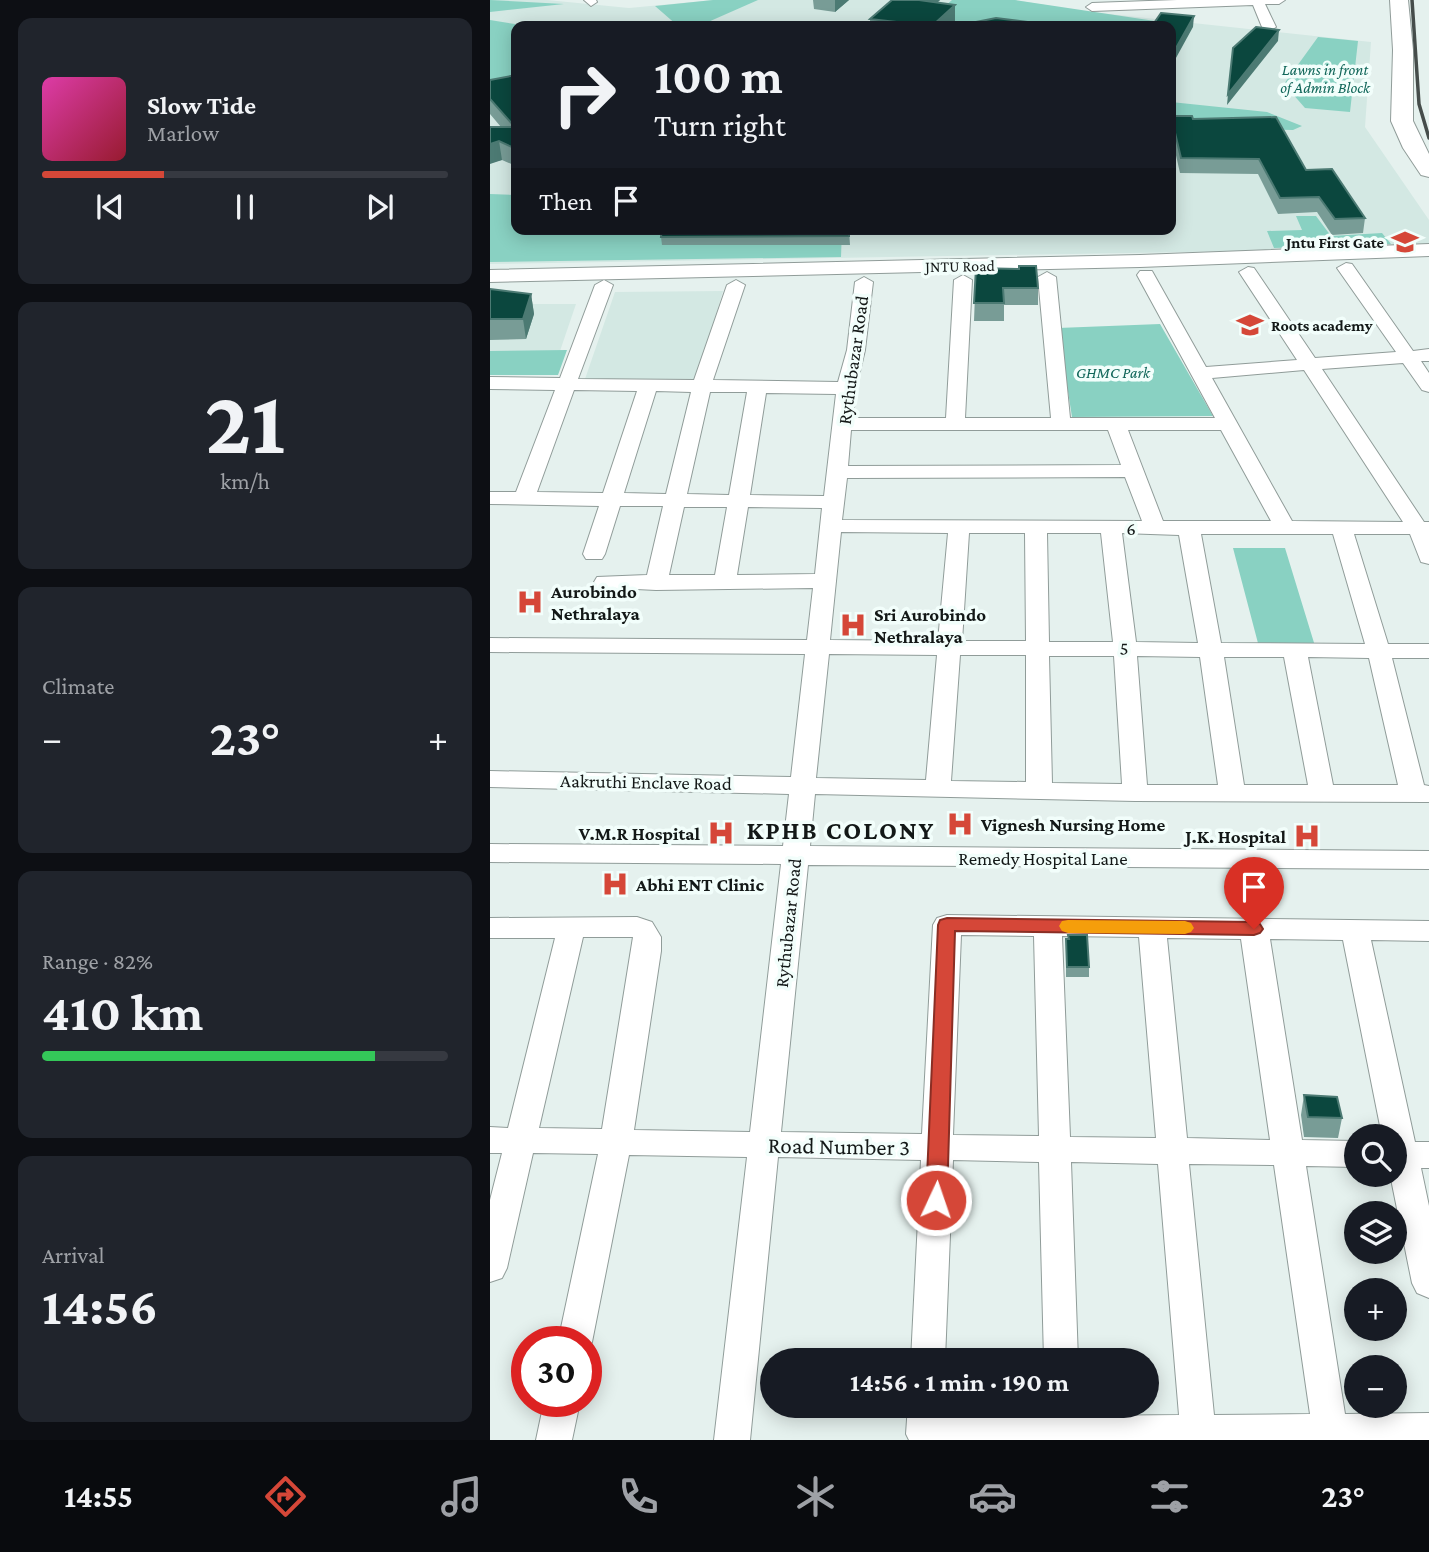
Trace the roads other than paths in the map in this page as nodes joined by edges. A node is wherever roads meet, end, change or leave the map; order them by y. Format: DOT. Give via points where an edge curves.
graph roads {
  1 [pos="1257,0"];
  2 [pos="1279,0"];
  3 [pos="1399,0"];
  4 [pos="1091,7"];
  5 [pos="1269,27"];
  6 [pos="1429,170"];
  7 [pos="1429,250"];
  8 [pos="1209,266"];
  9 [pos="1429,266"];
  10 [pos="1346,268"];
  11 [pos="1248,272"];
  12 [pos="1146,275"];
  13 [pos="490,276"];
  14 [pos="1047,277"];
  15 [pos="963,280"];
  16 [pos="864,282"];
  17 [pos="604,285"];
  18 [pos="736,285"];
  19 [pos="490,287"];
  20 [pos="1429,355"];
  21 [pos="1406,356"];
  22 [pos="1308,364"];
  23 [pos="1200,373"];
  24 [pos="490,383"];
  25 [pos="566,383"];
  26 [pos="649,384"];
  27 [pos="702,384"];
  28 [pos="758,386"];
  29 [pos="1429,386"];
  30 [pos="846,388"];
  31 [pos="844,424"];
  32 [pos="1230,424"];
  33 [pos="955,425"];
  34 [pos="1061,425"];
  35 [pos="1116,425"];
  36 [pos="1132,471"];
  37 [pos="838,472"];
  38 [pos="495,498"];
  39 [pos="524,499"];
  40 [pos="614,499"];
  41 [pos="677,501"];
  42 [pos="739,501"];
  43 [pos="833,514"];
  44 [pos="490,519"];
  45 [pos="1036,527"];
  46 [pos="959,528"];
  47 [pos="1111,528"];
  48 [pos="1154,528"];
  49 [pos="1424,528"];
  50 [pos="1286,529"];
  51 [pos="1342,529"];
  52 [pos="594,554"];
  53 [pos="1429,557"];
  54 [pos="826,581"];
  55 [pos="605,582"];
  56 [pos="656,583"];
  57 [pos="725,583"];
  58 [pos="490,645"];
  59 [pos="819,646"];
  60 [pos="948,647"];
  61 [pos="1037,647"];
  62 [pos="1125,648"];
  63 [pos="1211,649"];
  64 [pos="1295,651"];
  65 [pos="1379,651"];
  66 [pos="1429,651"];
  67 [pos="490,779"];
  68 [pos="802,786"];
  69 [pos="938,789"];
  70 [pos="1039,791"];
  71 [pos="1135,793"];
  72 [pos="1232,793"];
  73 [pos="1322,793"];
  74 [pos="1421,794"];
  75 [pos="490,853"];
  76 [pos="796,856"];
  77 [pos="1429,860"];
  78 [pos="1048,926"];
  79 [pos="1152,927"];
  80 [pos="571,929"];
  81 [pos="1254,929"];
  82 [pos="1355,930"];
  83 [pos="491,931"];
  84 [pos="1429,931"];
  85 [pos="505,1140"];
  86 [pos="616,1142"];
  87 [pos="764,1144"];
  88 [pos="939,1147"];
  89 [pos="1054,1149"];
  90 [pos="1171,1151"];
  91 [pos="1287,1153"];
  92 [pos="1344,1154"];
  93 [pos="1409,1155"];
  94 [pos="490,1268"];
  95 [pos="1429,1283"];
  96 [pos="578,1326"];
  97 [pos="929,1348"];
  98 [pos="1060,1348"];
  99 [pos="559,1417"];
  100 [pos="926,1418"];
  101 [pos="1063,1419"];
  102 [pos="1429,1430"];
  103 [pos="1330,1431"];
  104 [pos="1198,1432"];
  105 [pos="554,1440"];
  106 [pos="732,1440"];
  1 -- 2 [label="street"];
  1 -- 4 [label="street" via="1205,8"];
  1 -- 5 [label="street"];
  3 -- 6 [label="highway" via="1412,44 1402,121"];
  7 -- 8 [label="main road, JNTU Road"];
  8 -- 11 [label="main road, JNTU Road"];
  8 -- 12 [label="main road, JNTU Road"];
  8 -- 13 [label="main road, JNTU Road"];
  9 -- 10 [label="main road, JNTU Road"];
  10 -- 11 [label="main road, JNTU Road"];
  10 -- 21 [label="street"];
  11 -- 22 [label="street"];
  12 -- 14 [label="main road, JNTU Road"];
  12 -- 23 [label="street"];
  14 -- 15 [label="main road, JNTU Road"];
  14 -- 34 [label="street"];
  15 -- 16 [label="main road, JNTU Road"];
  15 -- 33 [label="street"];
  16 -- 18 [label="main road, JNTU Road"];
  16 -- 30 [label="street, Rythubazar Road"];
  17 -- 18 [label="main road, JNTU Road"];
  17 -- 19 [label="main road, JNTU Road"];
  17 -- 25 [label="street"];
  18 -- 27 [label="street"];
  20 -- 21 [label="street"];
  21 -- 22 [label="street"];
  21 -- 29 [label="street"];
  22 -- 23 [label="street"];
  22 -- 49 [label="street"];
  23 -- 32 [label="street"];
  24 -- 25 [label="street"];
  25 -- 26 [label="street"];
  25 -- 39 [label="street"];
  26 -- 27 [label="street"];
  26 -- 40 [label="street"];
  27 -- 28 [label="street"];
  27 -- 41 [label="street"];
  28 -- 30 [label="street"];
  28 -- 42 [label="street"];
  30 -- 31 [label="street, Rythubazar Road"];
  31 -- 33 [label="street"];
  31 -- 37 [label="street, Rythubazar Road"];
  32 -- 35 [label="street"];
  32 -- 50 [label="street"];
  33 -- 34 [label="street"];
  34 -- 35 [label="street"];
  35 -- 36 [label="street"];
  36 -- 37 [label="street"];
  36 -- 48 [label="street"];
  37 -- 43 [label="street, Rythubazar Road"];
  38 -- 39 [label="street, 6"];
  38 -- 44 [label="street"];
  39 -- 40 [label="street, 6"];
  40 -- 41 [label="street, 6"];
  40 -- 52 [label="street"];
  41 -- 42 [label="street, 6"];
  41 -- 56 [label="street"];
  42 -- 43 [label="street, 6"];
  42 -- 57 [label="street"];
  43 -- 46 [label="street, 6"];
  43 -- 54 [label="street, Rythubazar Road"];
  45 -- 46 [label="street, 6"];
  45 -- 47 [label="street, 6"];
  45 -- 61 [label="street"];
  46 -- 60 [label="street"];
  47 -- 48 [label="street, 6"];
  47 -- 62 [label="street"];
  48 -- 50 [label="street, 6"];
  48 -- 63 [label="street" via="1189,528"];
  49 -- 51 [label="street, 6"];
  49 -- 53 [label="street"];
  50 -- 51 [label="street, 6"];
  51 -- 65 [label="street"];
  54 -- 57 [label="street"];
  54 -- 59 [label="street, Rythubazar Road"];
  55 -- 56 [label="street"];
  56 -- 57 [label="street"];
  58 -- 59 [label="street, 5"];
  59 -- 60 [label="street, 5"];
  59 -- 68 [label="street, Rythubazar Road"];
  60 -- 61 [label="street, 5"];
  60 -- 69 [label="street"];
  61 -- 62 [label="street, 5"];
  61 -- 70 [label="street"];
  62 -- 63 [label="street, 5"];
  62 -- 71 [label="street"];
  63 -- 64 [label="street, 5"];
  63 -- 72 [label="street"];
  64 -- 65 [label="street, 5"];
  64 -- 73 [label="street"];
  65 -- 66 [label="street, 5"];
  65 -- 74 [label="street"];
  67 -- 68 [label="street, Aakruthi Enclave Road"];
  68 -- 69 [label="street, Aakruthi Enclave Road"];
  68 -- 76 [label="street, Rythubazar Road"];
  69 -- 70 [label="street, Aakruthi Enclave Road"];
  70 -- 71 [label="street, Aakruthi Enclave Road"];
  71 -- 72 [label="street, Aakruthi Enclave Road"];
  72 -- 73 [label="street, Aakruthi Enclave Road"];
  73 -- 74 [label="street, Aakruthi Enclave Road"];
  75 -- 76 [label="street, Remedy Hospital Lane"];
  76 -- 77 [label="street, Remedy Hospital Lane"];
  76 -- 87 [label="street, Rythubazar Road"];
  78 -- 79 [label="street"];
  78 -- 88 [label="street" via="947,925"];
  78 -- 89 [label="street"];
  79 -- 81 [label="street"];
  79 -- 90 [label="street"];
  80 -- 83 [label="street"];
  80 -- 85 [label="street"];
  80 -- 86 [label="street" via="637,927 647,937"];
  81 -- 82 [label="street"];
  81 -- 91 [label="street"];
  82 -- 84 [label="street"];
  82 -- 93 [label="street"];
  85 -- 86 [label="street, Road Number 3"];
  85 -- 94 [label="street"];
  86 -- 87 [label="street, Road Number 3"];
  86 -- 96 [label="street"];
  87 -- 88 [label="street, Road Number 3"];
  87 -- 106 [label="street, Rythubazar Road"];
  88 -- 89 [label="street, Road Number 3"];
  88 -- 97 [label="street"];
  89 -- 90 [label="street, Road Number 3"];
  89 -- 98 [label="street"];
  90 -- 91 [label="street, Road Number 3"];
  90 -- 104 [label="street"];
  91 -- 92 [label="street, Road Number 3"];
  91 -- 103 [label="street"];
  93 -- 95 [label="street"];
  99 -- 105 [label="street"];
  100 -- 101 [label="street" via="925,1434"];
  101 -- 104 [label="street"];
  102 -- 103 [label="street"];
  103 -- 104 [label="street"];
}
